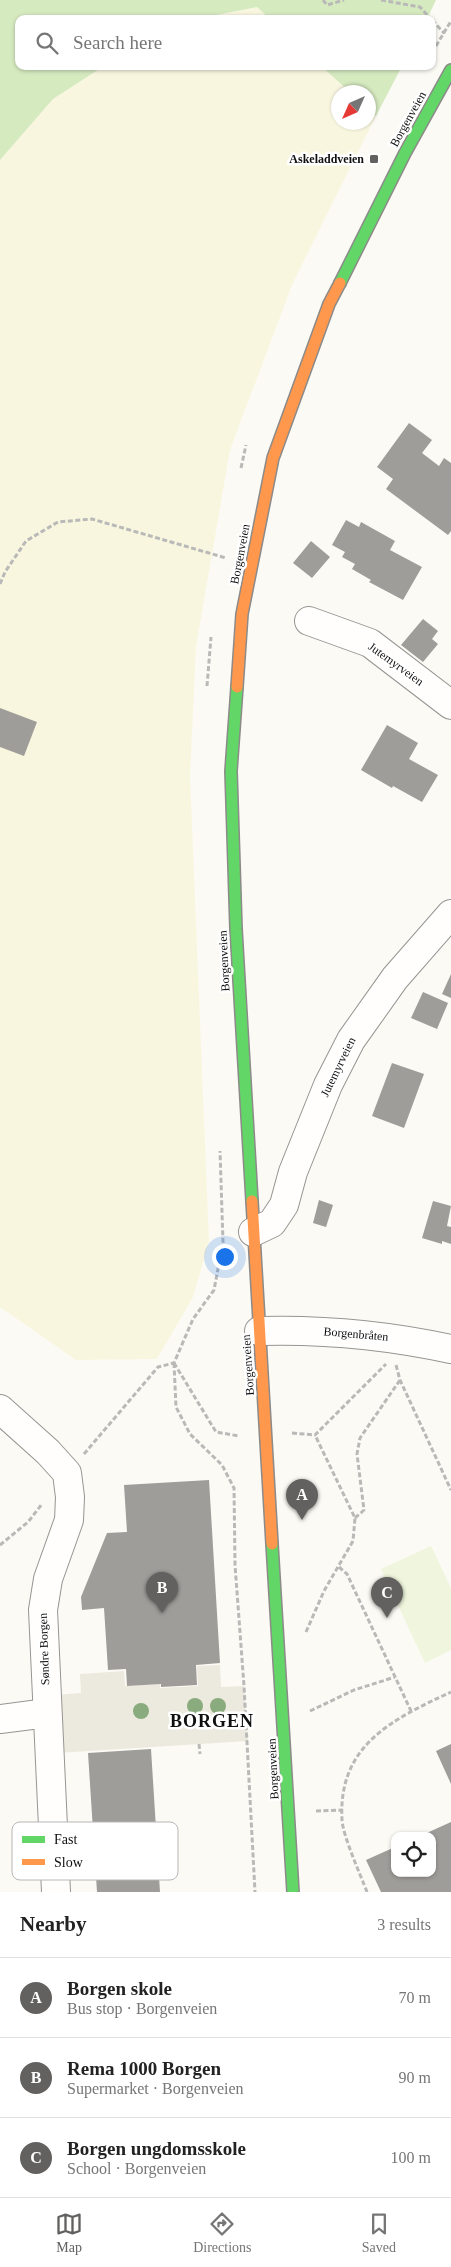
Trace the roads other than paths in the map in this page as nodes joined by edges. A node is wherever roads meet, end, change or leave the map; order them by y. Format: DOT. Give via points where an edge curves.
graph roads {
  1 [pos="451,70"];
  2 [pos="309,620"];
  3 [pos="451,705"];
  4 [pos="451,914"];
  5 [pos="253,1232"];
  6 [pos="259,1331"];
  7 [pos="451,1349"];
  8 [pos="0,1409"];
  9 [pos="47,1713"];
  10 [pos="0,1719"];
  11 [pos="52,1822"];
  12 [pos="294,1892"];
  1 -- 5 [label="street, Borgenveien" via="329,304 274,458 242,614 231,770 236,930"];
  2 -- 3 [label="street, Jutemyrveien" via="370,643"];
  4 -- 5 [label="street, Jutemyrveien" via="395,978 351,1040 328,1086 293,1172 284,1206 272,1223"];
  5 -- 6 [label="street, Borgenveien"];
  6 -- 7 [label="street, Borgenbråten" via="306,1330 396,1347"];
  6 -- 12 [label="street, Borgenveien"];
  8 -- 9 [label="street, Søndre Borgen" via="67,1472 69,1520 48,1579 43,1610"];
  9 -- 10 [label="street"];
  9 -- 11 [label="street, Søndre Borgen"];
}
